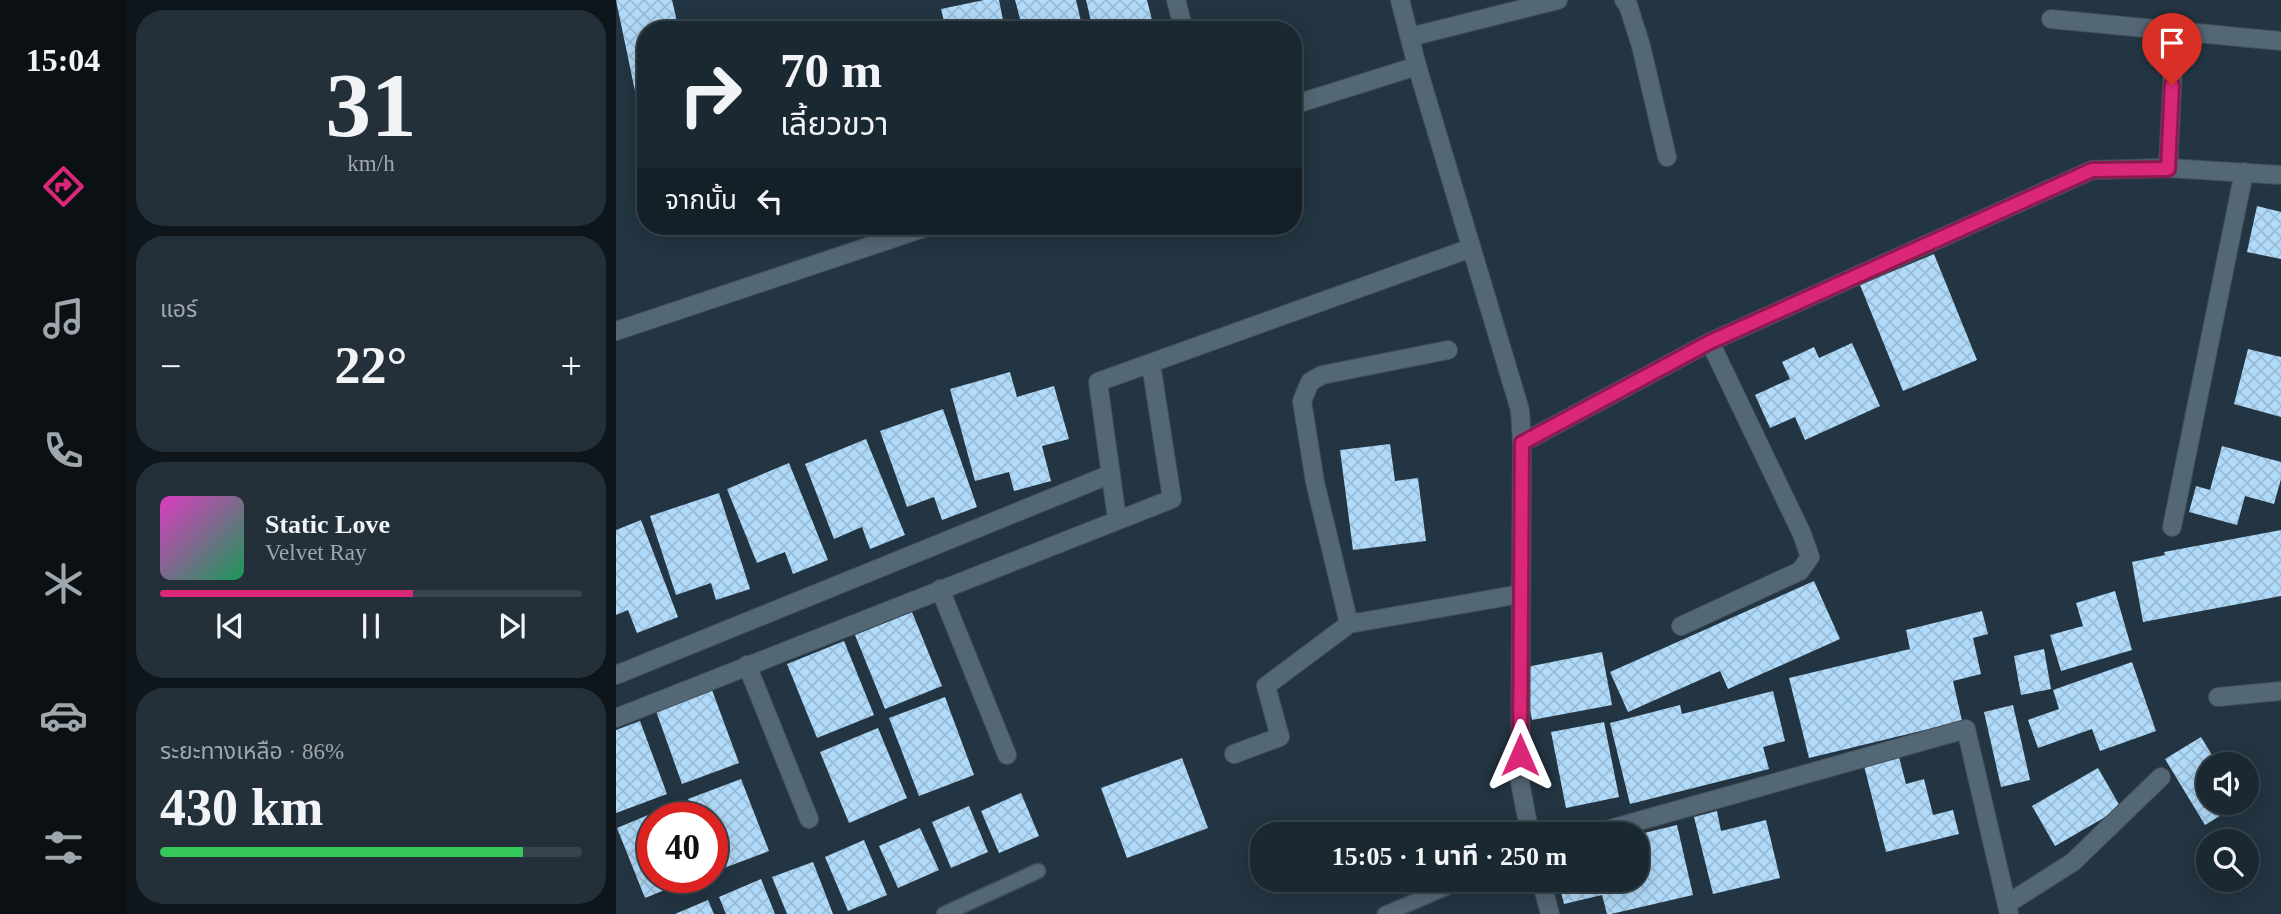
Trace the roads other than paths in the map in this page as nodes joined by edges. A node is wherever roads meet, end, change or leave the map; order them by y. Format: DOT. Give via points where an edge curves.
graph roads {
  1 [pos="1176,0"];
  2 [pos="1401,0"];
  3 [pos="1558,0"];
  4 [pos="1624,0"];
  5 [pos="2051,19"];
  6 [pos="1182,21"];
  7 [pos="2175,29"];
  8 [pos="1410,37"];
  9 [pos="2281,41"];
  10 [pos="1417,66"];
  11 [pos="1302,102"];
  12 [pos="1667,157"];
  13 [pos="2168,169"];
  14 [pos="2244,172"];
  15 [pos="2281,175"];
  16 [pos="903,235"];
  17 [pos="1471,248"];
  18 [pos="616,331"];
  19 [pos="1710,342"];
  20 [pos="1448,351"];
  21 [pos="1151,364"];
  22 [pos="1522,443"];
  23 [pos="1111,474"];
  24 [pos="1117,519"];
  25 [pos="2172,527"];
  26 [pos="940,589"];
  27 [pos="1521,594"];
  28 [pos="1349,624"];
  29 [pos="1681,626"];
  30 [pos="747,665"];
  31 [pos="616,675"];
  32 [pos="2281,691"];
  33 [pos="2218,697"];
  34 [pos="616,718"];
  35 [pos="1234,754"];
  36 [pos="1007,755"];
  37 [pos="2161,777"];
  38 [pos="809,819"];
  39 [pos="1528,822"];
  40 [pos="1636,822"];
  41 [pos="1038,871"];
  42 [pos="1436,892"];
  43 [pos="1544,892"];
  44 [pos="2008,909"];
  45 [pos="944,914"];
  46 [pos="1385,914"];
  47 [pos="1550,914"];
  1 -- 6 [label="street"];
  2 -- 8 [label="street"];
  3 -- 8 [label="street"];
  4 -- 12 [label="street" via="1641,46"];
  5 -- 7 [label="street"];
  7 -- 9 [label="street"];
  7 -- 13 [label="street"];
  8 -- 10 [label="street"];
  10 -- 11 [label="street"];
  10 -- 17 [label="street"];
  13 -- 14 [label="street"];
  13 -- 19 [label="street" via="2092,170"];
  14 -- 15 [label="street"];
  14 -- 25 [label="street"];
  16 -- 18 [label="street"];
  17 -- 21 [label="street"];
  17 -- 22 [label="street" via="1520,410"];
  19 -- 22 [label="street"];
  19 -- 29 [label="street" via="1810,557 1800,571"];
  20 -- 28 [label="street" via="1322,374 1310,382 1301,401"];
  21 -- 23 [label="street" via="1098,382"];
  21 -- 24 [label="street" via="1172,499"];
  22 -- 27 [label="street"];
  23 -- 24 [label="street"];
  23 -- 31 [label="street"];
  24 -- 26 [label="street"];
  26 -- 30 [label="street"];
  26 -- 36 [label="street"];
  27 -- 28 [label="street"];
  27 -- 39 [label="street" via="1520,782"];
  28 -- 35 [label="street" via="1266,685 1280,737"];
  30 -- 34 [label="street"];
  30 -- 38 [label="street"];
  32 -- 33 [label="street"];
  37 -- 44 [label="street" via="2073,862"];
  40 -- 44 [label="street" via="1966,729"];
  41 -- 45 [label="lane"];
  42 -- 46 [label="lane"];
  43 -- 47 [label="street"];
}
